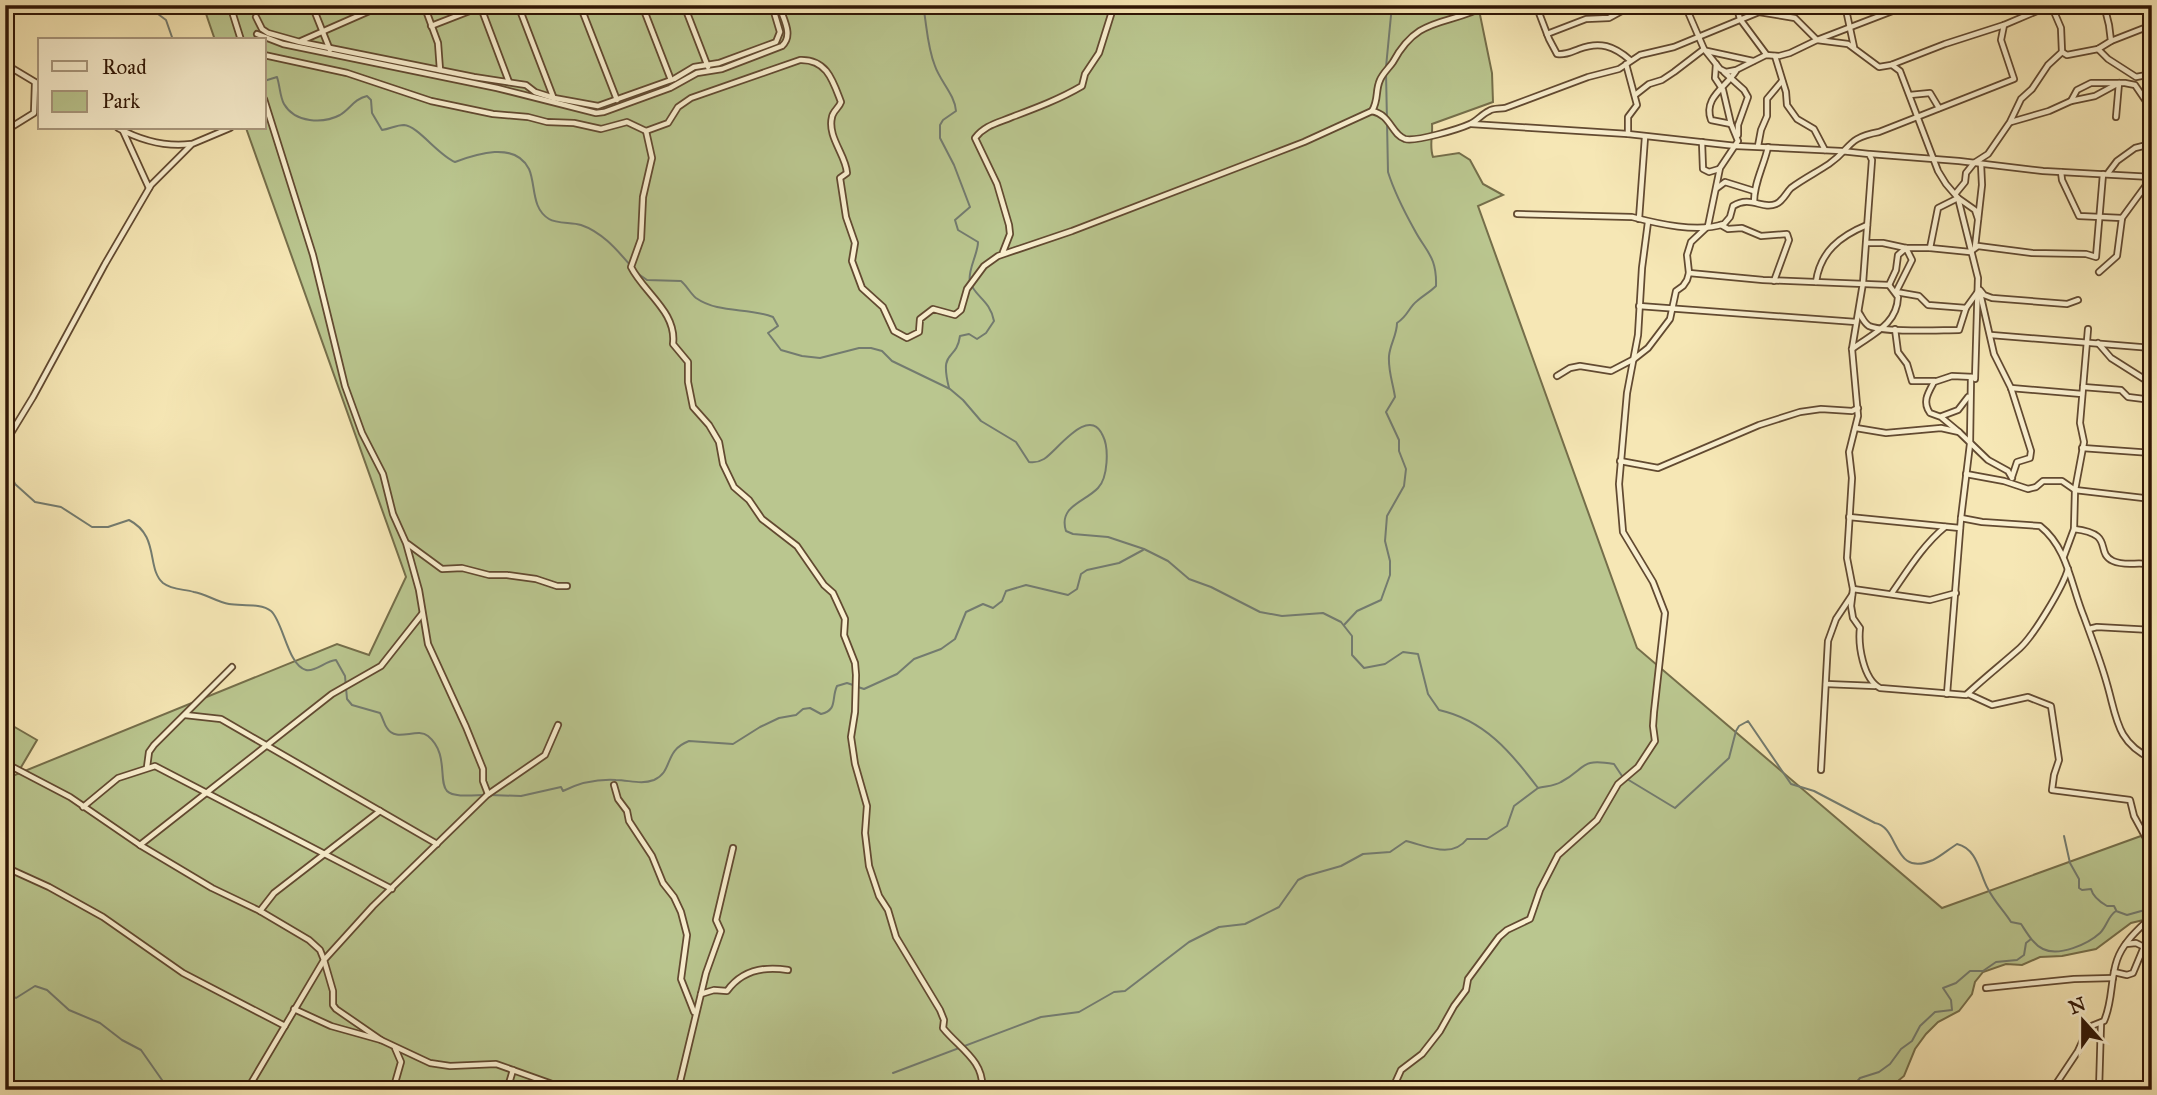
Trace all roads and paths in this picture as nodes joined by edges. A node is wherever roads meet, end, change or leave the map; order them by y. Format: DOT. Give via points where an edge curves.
graph roads {
  1 [pos="230,5"];
  2 [pos="312,5"];
  3 [pos="383,5"];
  4 [pos="424,5"];
  5 [pos="518,5"];
  6 [pos="580,5"];
  7 [pos="642,5"];
  8 [pos="684,5"];
  9 [pos="772,5"];
  10 [pos="779,5"];
  11 [pos="1114,5"];
  12 [pos="1487,5"];
  13 [pos="1536,5"];
  14 [pos="1642,5"];
  15 [pos="1685,5"];
  16 [pos="1735,5"];
  17 [pos="1845,5"];
  18 [pos="1908,5"];
  19 [pos="2104,5"];
  20 [pos="482,6"];
  21 [pos="2051,6"];
  22 [pos="256,17"];
  23 [pos="1740,19"];
  24 [pos="2004,25"];
  25 [pos="2152,25"];
  26 [pos="431,26"];
  27 [pos="1850,27"];
  28 [pos="322,31"];
  29 [pos="257,34"];
  30 [pos="1547,34"];
  31 [pos="1698,37"];
  32 [pos="240,38"];
  33 [pos="1817,40"];
  34 [pos="2111,41"];
  35 [pos="300,42"];
  36 [pos="1855,48"];
  37 [pos="2098,49"];
  38 [pos="1705,50"];
  39 [pos="331,51"];
  40 [pos="2062,52"];
  41 [pos="266,55"];
  42 [pos="1766,55"];
  43 [pos="1775,56"];
  44 [pos="1755,61"];
  45 [pos="1628,62"];
  46 [pos="5,64"];
  47 [pos="1716,64"];
  48 [pos="1891,65"];
  49 [pos="709,69"];
  50 [pos="440,70"];
  51 [pos="1737,70"];
  52 [pos="1723,71"];
  53 [pos="2152,74"];
  54 [pos="474,77"];
  55 [pos="1731,78"];
  56 [pos="671,80"];
  57 [pos="1783,80"];
  58 [pos="509,83"];
  59 [pos="2119,83"];
  60 [pos="38,84"];
  61 [pos="474,84"];
  62 [pos="1722,88"];
  63 [pos="1910,94"];
  64 [pos="1635,95"];
  65 [pos="617,100"];
  66 [pos="554,101"];
  67 [pos="2071,101"];
  68 [pos="568,104"];
  69 [pos="266,105"];
  70 [pos="1939,108"];
  71 [pos="2152,110"];
  72 [pos="1372,111"];
  73 [pos="1917,116"];
  74 [pos="2116,117"];
  75 [pos="2010,122"];
  76 [pos="1471,124"];
  77 [pos="1731,124"];
  78 [pos="2152,126"];
  79 [pos="120,130"];
  80 [pos="123,130"];
  81 [pos="225,130"];
  82 [pos="5,131"];
  83 [pos="646,131"];
  84 [pos="1628,134"];
  85 [pos="1645,137"];
  86 [pos="1738,137"];
  87 [pos="1702,142"];
  88 [pos="192,144"];
  89 [pos="1736,146"];
  90 [pos="1758,146"];
  91 [pos="1768,147"];
  92 [pos="1825,150"];
  93 [pos="1841,150"];
  94 [pos="1869,154"];
  95 [pos="1934,159"];
  96 [pos="1974,163"];
  97 [pos="1981,164"];
  98 [pos="1720,168"];
  99 [pos="2061,172"];
  100 [pos="2105,173"];
  101 [pos="2152,177"];
  102 [pos="149,188"];
  103 [pos="1714,190"];
  104 [pos="1754,191"];
  105 [pos="1957,195"];
  106 [pos="1754,202"];
  107 [pos="1517,214"];
  108 [pos="2100,216"];
  109 [pos="2122,218"];
  110 [pos="1639,219"];
  111 [pos="1978,219"];
  112 [pos="1648,222"];
  113 [pos="1721,225"];
  114 [pos="1867,225"];
  115 [pos="1708,226"];
  116 [pos="1867,243"];
  117 [pos="1906,248"];
  118 [pos="1930,248"];
  119 [pos="1970,252"];
  120 [pos="1001,254"];
  121 [pos="2099,272"];
  122 [pos="1689,273"];
  123 [pos="1774,281"];
  124 [pos="1816,282"];
  125 [pos="1863,283"];
  126 [pos="1889,285"];
  127 [pos="1979,289"];
  128 [pos="1896,292"];
  129 [pos="2078,300"];
  130 [pos="1639,306"];
  131 [pos="1674,308"];
  132 [pos="1966,308"];
  133 [pos="1859,312"];
  134 [pos="1856,323"];
  135 [pos="1884,327"];
  136 [pos="1895,329"];
  137 [pos="2088,329"];
  138 [pos="1991,335"];
  139 [pos="2087,342"];
  140 [pos="2098,343"];
  141 [pos="2152,348"];
  142 [pos="1852,349"];
  143 [pos="1634,359"];
  144 [pos="1557,376"];
  145 [pos="1974,377"];
  146 [pos="1936,381"];
  147 [pos="2152,384"];
  148 [pos="2083,387"];
  149 [pos="2011,388"];
  150 [pos="2082,394"];
  151 [pos="1969,396"];
  152 [pos="2152,400"];
  153 [pos="1858,408"];
  154 [pos="1958,410"];
  155 [pos="1941,417"];
  156 [pos="1954,427"];
  157 [pos="1856,428"];
  158 [pos="1959,432"];
  159 [pos="5,443"];
  160 [pos="1970,444"];
  161 [pos="2082,448"];
  162 [pos="2152,453"];
  163 [pos="1620,461"];
  164 [pos="1966,474"];
  165 [pos="2012,477"];
  166 [pos="2016,485"];
  167 [pos="2075,490"];
  168 [pos="2152,499"];
  169 [pos="1849,517"];
  170 [pos="1961,518"];
  171 [pos="1946,527"];
  172 [pos="1960,528"];
  173 [pos="2074,529"];
  174 [pos="406,543"];
  175 [pos="2064,557"];
  176 [pos="2152,565"];
  177 [pos="2068,569"];
  178 [pos="567,586"];
  179 [pos="1853,591"];
  180 [pos="1892,593"];
  181 [pos="1956,593"];
  182 [pos="422,613"];
  183 [pos="2089,629"];
  184 [pos="2152,630"];
  185 [pos="232,667"];
  186 [pos="1826,684"];
  187 [pos="1875,686"];
  188 [pos="1947,694"];
  189 [pos="1967,694"];
  190 [pos="185,715"];
  191 [pos="558,725"];
  192 [pos="268,745"];
  193 [pos="2152,759"];
  194 [pos="5,763"];
  195 [pos="147,767"];
  196 [pos="1821,770"];
  197 [pos="614,785"];
  198 [pos="208,793"];
  199 [pos="488,794"];
  200 [pos="83,807"];
  201 [pos="380,811"];
  202 [pos="437,844"];
  203 [pos="140,845"];
  204 [pos="733,848"];
  205 [pos="2152,849"];
  206 [pos="326,855"];
  207 [pos="5,867"];
  208 [pos="391,888"];
  209 [pos="261,911"];
  210 [pos="2152,916"];
  211 [pos="2152,939"];
  212 [pos="2125,945"];
  213 [pos="2145,947"];
  214 [pos="2152,951"];
  215 [pos="324,960"];
  216 [pos="788,970"];
  217 [pos="2114,975"];
  218 [pos="1986,988"];
  219 [pos="700,994"];
  220 [pos="294,1009"];
  221 [pos="695,1013"];
  222 [pos="2101,1023"];
  223 [pos="285,1026"];
  224 [pos="381,1040"];
  225 [pos="395,1047"];
  226 [pos="513,1070"];
  227 [pos="247,1090"];
  228 [pos="393,1090"];
  229 [pos="507,1090"];
  230 [pos="569,1090"];
  231 [pos="678,1090"];
  232 [pos="982,1090"];
  233 [pos="1070,1090"];
  234 [pos="1081,1090"];
  235 [pos="1392,1090"];
  236 [pos="2052,1090"];
  237 [pos="2099,1090"];
  1 -- 32 [label="street"];
  2 -- 28 [label="street"];
  3 -- 28 [label="street"];
  4 -- 26 [label="street"];
  5 -- 66 [label="street"];
  6 -- 65 [label="street"];
  7 -- 56 [label="street"];
  8 -- 49 [label="street"];
  9 -- 49 [label="street" via="780,32 776,42"];
  10 -- 49 [label="street" via="786,44"];
  11 -- 120 [label="street" via="1099,53 1082,86 1060,99 991,124 975,138 997,184 1009,225"];
  12 -- 72 [label="street" via="1433,23 1408,40 1380,80"];
  13 -- 30 [label="street"];
  14 -- 30 [label="street"];
  15 -- 31 [label="street"];
  16 -- 23 [label="street"];
  17 -- 27 [label="street"];
  18 -- 27 [label="street"];
  19 -- 34 [label="street"];
  20 -- 26 [label="street"];
  20 -- 58 [label="street"];
  21 -- 24 [label="street"];
  21 -- 40 [label="street" via="2061,28"];
  22 -- 35 [label="street" via="268,33"];
  23 -- 31 [label="street"];
  23 -- 33 [label="street" via="1759,12 1789,16"];
  23 -- 42 [label="street"];
  24 -- 48 [label="street"];
  24 -- 70 [label="street" via="2001,40 2014,79"];
  25 -- 34 [label="street"];
  26 -- 50 [label="street"];
  27 -- 33 [label="street"];
  27 -- 36 [label="street"];
  28 -- 35 [label="street"];
  28 -- 39 [label="street"];
  29 -- 39 [label="street" via="283,44"];
  30 -- 45 [label="street" via="1557,54 1610,46"];
  31 -- 38 [label="street"];
  31 -- 45 [label="street"];
  33 -- 36 [label="street"];
  33 -- 43 [label="street"];
  34 -- 37 [label="street"];
  35 -- 39 [label="street"];
  36 -- 48 [label="street" via="1876,66"];
  37 -- 40 [label="street"];
  37 -- 53 [label="street" via="2136,77"];
  38 -- 44 [label="street"];
  38 -- 47 [label="street"];
  38 -- 64 [label="street"];
  39 -- 50 [label="street"];
  39 -- 61 [label="street"];
  40 -- 75 [label="street" via="2021,99"];
  41 -- 83 [label="street" via="493,114 601,129 627,122"];
  42 -- 43 [label="street"];
  42 -- 44 [label="street"];
  43 -- 57 [label="street"];
  44 -- 51 [label="street"];
  45 -- 64 [label="street"];
  45 -- 76 [label="street" via="1619,69 1491,110"];
  46 -- 60 [label="street"];
  47 -- 52 [label="street"];
  47 -- 62 [label="street" via="1715,78"];
  48 -- 63 [label="street" via="1900,71"];
  49 -- 56 [label="street" via="694,67"];
  49 -- 68 [label="street" via="604,113"];
  50 -- 54 [label="street"];
  51 -- 52 [label="street"];
  51 -- 55 [label="street"];
  52 -- 55 [label="street"];
  54 -- 58 [label="street"];
  54 -- 61 [label="street"];
  55 -- 62 [label="street"];
  55 -- 86 [label="street" via="1748,97"];
  56 -- 65 [label="street"];
  57 -- 90 [label="street" via="1767,99"];
  57 -- 92 [label="street" via="1787,105 1798,121 1814,129"];
  58 -- 66 [label="street" via="526,85"];
  59 -- 67 [label="street" via="2095,96"];
  59 -- 67 [label="street" via="2091,83 2077,90"];
  59 -- 71 [label="street" via="2135,85"];
  59 -- 74 [label="street"];
  60 -- 82 [label="street" via="34,113"];
  61 -- 66 [label="street"];
  62 -- 77 [label="street"];
  62 -- 77 [label="street" via="1711,99 1709,116"];
  63 -- 70 [label="street" via="1930,93"];
  63 -- 73 [label="street"];
  64 -- 84 [label="street" via="1637,105 1628,117"];
  65 -- 68 [label="street" via="597,106"];
  66 -- 68 [label="street"];
  67 -- 75 [label="street"];
  69 -- 174 [label="street" via="313,255 345,386 383,474"];
  70 -- 73 [label="street"];
  72 -- 76 [label="street" via="1410,139"];
  72 -- 120 [label="street" via="1304,142"];
  73 -- 93 [label="street" via="1860,136"];
  73 -- 95 [label="street"];
  75 -- 96 [label="street" via="1988,154"];
  76 -- 84 [label="street"];
  77 -- 86 [label="street"];
  78 -- 100 [label="street" via="2147,145 2135,148"];
  79 -- 102 [label="street"];
  80 -- 88 [label="street" via="158,143"];
  81 -- 88 [label="street"];
  83 -- 120 [label="street" via="668,123 678,107 691,99 805,59 830,73 841,102 832,119 847,169 840,178 855,243 852,261 862,288 883,307 894,331 907,338 916,334 920,319 933,309 955,315 984,266"];
  83 -- 232 [label="street" via="652,158 643,197 641,239 631,267 670,320 673,344 688,362 693,407 719,442 732,485 762,519 795,543 833,593 847,623 845,635 855,663 850,737 867,806 869,866 896,937 940,1010 943,1028 979,1067"];
  84 -- 85 [label="street"];
  85 -- 87 [label="street"];
  85 -- 110 [label="street"];
  86 -- 89 [label="street"];
  87 -- 89 [label="street"];
  87 -- 98 [label="street" via="1703,169"];
  88 -- 102 [label="street"];
  89 -- 90 [label="street"];
  89 -- 98 [label="street"];
  90 -- 91 [label="street"];
  91 -- 92 [label="street"];
  91 -- 104 [label="street"];
  92 -- 93 [label="street"];
  93 -- 94 [label="street"];
  93 -- 106 [label="street" via="1777,204"];
  94 -- 95 [label="street"];
  94 -- 114 [label="street"];
  95 -- 96 [label="street"];
  95 -- 105 [label="street" via="1943,180"];
  96 -- 97 [label="street"];
  96 -- 105 [label="street"];
  97 -- 99 [label="street"];
  97 -- 111 [label="street"];
  98 -- 103 [label="street"];
  99 -- 100 [label="street"];
  99 -- 108 [label="street" via="2079,216"];
  100 -- 101 [label="street"];
  100 -- 108 [label="street"];
  101 -- 109 [label="street"];
  102 -- 159 [label="street"];
  103 -- 104 [label="street" via="1725,182"];
  103 -- 115 [label="street"];
  104 -- 106 [label="street"];
  105 -- 111 [label="street" via="1975,210"];
  105 -- 118 [label="street" via="1938,208"];
  105 -- 119 [label="street"];
  106 -- 113 [label="street" via="1733,206"];
  107 -- 110 [label="street"];
  108 -- 109 [label="street"];
  108 -- 119 [label="street" via="2096,257 1978,246"];
  109 -- 121 [label="street" via="2117,256"];
  110 -- 112 [label="street"];
  111 -- 119 [label="street" via="1977,244"];
  112 -- 115 [label="street"];
  112 -- 130 [label="street"];
  113 -- 115 [label="street"];
  113 -- 123 [label="street" via="1761,236 1787,234 1789,240"];
  114 -- 116 [label="street"];
  114 -- 124 [label="street" via="1842,237 1828,251"];
  115 -- 122 [label="street" via="1687,251"];
  116 -- 117 [label="street"];
  116 -- 125 [label="street"];
  117 -- 118 [label="street"];
  117 -- 126 [label="street" via="1898,255"];
  117 -- 128 [label="street" via="1912,260"];
  118 -- 119 [label="street"];
  119 -- 127 [label="street"];
  122 -- 123 [label="street"];
  122 -- 131 [label="street" via="1676,291"];
  123 -- 124 [label="street"];
  124 -- 125 [label="street"];
  125 -- 126 [label="street"];
  125 -- 133 [label="street"];
  126 -- 128 [label="street"];
  127 -- 129 [label="street" via="1992,298 2067,304"];
  127 -- 132 [label="street"];
  127 -- 138 [label="street"];
  127 -- 145 [label="street"];
  128 -- 132 [label="street" via="1919,296 1928,306"];
  128 -- 135 [label="street" via="1893,318"];
  130 -- 131 [label="street"];
  130 -- 143 [label="street"];
  131 -- 134 [label="street"];
  131 -- 143 [label="street" via="1653,341"];
  132 -- 136 [label="street" via="1959,330"];
  133 -- 134 [label="street"];
  133 -- 135 [label="street" via="1868,325"];
  134 -- 142 [label="street"];
  135 -- 136 [label="street"];
  135 -- 142 [label="street"];
  136 -- 146 [label="street" via="1898,352 1912,381"];
  137 -- 139 [label="street"];
  138 -- 139 [label="street"];
  138 -- 149 [label="street" via="1994,354"];
  139 -- 140 [label="street"];
  139 -- 148 [label="street"];
  140 -- 141 [label="street"];
  140 -- 147 [label="street" via="2111,358"];
  142 -- 153 [label="street"];
  143 -- 144 [label="street" via="1611,371 1580,366"];
  143 -- 163 [label="street"];
  145 -- 146 [label="street"];
  145 -- 151 [label="street"];
  146 -- 155 [label="street" via="1926,405 1930,413"];
  148 -- 150 [label="street"];
  148 -- 152 [label="street" via="2121,390 2129,397"];
  149 -- 150 [label="street"];
  149 -- 165 [label="street" via="2031,451 2030,458 2017,463"];
  150 -- 161 [label="street"];
  151 -- 154 [label="street"];
  151 -- 160 [label="street"];
  153 -- 157 [label="street"];
  153 -- 163 [label="street" via="1800,412 1658,468"];
  154 -- 155 [label="street"];
  154 -- 156 [label="street"];
  155 -- 156 [label="street"];
  156 -- 158 [label="street"];
  157 -- 158 [label="street" via="1886,433 1941,428"];
  157 -- 169 [label="street" via="1850,444"];
  158 -- 160 [label="street"];
  160 -- 164 [label="street"];
  160 -- 165 [label="street"];
  161 -- 162 [label="street"];
  161 -- 167 [label="street"];
  163 -- 235 [label="street" via="1623,532 1653,582 1665,613 1655,741 1638,767 1618,784 1597,820 1558,855 1530,919 1499,937 1468,979 1440,1031 1423,1054 1401,1070"];
  164 -- 166 [label="street"];
  164 -- 170 [label="street"];
  165 -- 166 [label="street"];
  166 -- 167 [label="street" via="2030,489 2057,480"];
  167 -- 168 [label="street"];
  167 -- 173 [label="street"];
  169 -- 171 [label="street"];
  169 -- 179 [label="street" via="1847,558"];
  170 -- 172 [label="street"];
  170 -- 175 [label="street" via="2040,526"];
  171 -- 172 [label="street"];
  171 -- 180 [label="street" via="1909,566"];
  172 -- 181 [label="street"];
  173 -- 175 [label="street"];
  173 -- 176 [label="street" via="2098,536 2115,562"];
  174 -- 178 [label="street" via="442,569 462,568"];
  174 -- 182 [label="street"];
  175 -- 177 [label="street"];
  177 -- 183 [label="street"];
  177 -- 189 [label="street" via="2022,647"];
  179 -- 180 [label="street"];
  179 -- 186 [label="street" via="1828,641"];
  179 -- 187 [label="street" via="1853,618 1860,628 1863,660"];
  180 -- 181 [label="street" via="1930,600"];
  181 -- 188 [label="street"];
  182 -- 192 [label="street" via="381,666 332,694"];
  182 -- 199 [label="street" via="428,644 483,769"];
  183 -- 184 [label="street"];
  183 -- 193 [label="street" via="2115,719 2130,747"];
  185 -- 190 [label="street"];
  186 -- 187 [label="street"];
  186 -- 196 [label="street"];
  187 -- 188 [label="street"];
  188 -- 189 [label="street"];
  189 -- 205 [label="street" via="1992,705 2028,697 2051,706 2059,760 2052,790 2130,800"];
  190 -- 192 [label="street" via="216,717"];
  190 -- 195 [label="street" via="154,745"];
  191 -- 199 [label="street" via="545,755"];
  192 -- 198 [label="street"];
  192 -- 201 [label="street"];
  194 -- 200 [label="street"];
  195 -- 198 [label="street" via="155,766"];
  195 -- 200 [label="street" via="111,782"];
  197 -- 221 [label="street" via="629,821 681,912 687,935 681,979"];
  198 -- 203 [label="street"];
  198 -- 206 [label="street"];
  199 -- 202 [label="street"];
  200 -- 203 [label="street"];
  201 -- 202 [label="street"];
  201 -- 206 [label="street"];
  202 -- 208 [label="street"];
  203 -- 209 [label="street"];
  204 -- 219 [label="street" via="716,920 721,931"];
  206 -- 208 [label="street"];
  206 -- 209 [label="street" via="274,893"];
  207 -- 223 [label="street" via="103,917 183,973"];
  208 -- 215 [label="street"];
  209 -- 215 [label="street" via="315,943"];
  210 -- 212 [label="street"];
  211 -- 213 [label="street"];
  212 -- 213 [label="street"];
  212 -- 217 [label="street"];
  213 -- 214 [label="street"];
  213 -- 217 [label="street" via="2133,974"];
  215 -- 220 [label="street"];
  215 -- 224 [label="street" via="335,1009"];
  216 -- 219 [label="street" via="758,969 743,975 727,991"];
  217 -- 218 [label="street"];
  217 -- 222 [label="street"];
  219 -- 221 [label="street"];
  220 -- 223 [label="street"];
  220 -- 224 [label="street" via="331,1026"];
  221 -- 231 [label="street"];
  222 -- 236 [label="street" via="2087,1031"];
  222 -- 237 [label="street"];
  223 -- 227 [label="street"];
  224 -- 225 [label="street"];
  225 -- 226 [label="street" via="440,1065 496,1064"];
  225 -- 228 [label="street" via="401,1062"];
  226 -- 229 [label="street"];
  226 -- 230 [label="street"];
  233 -- 234 [label="street"];
}
